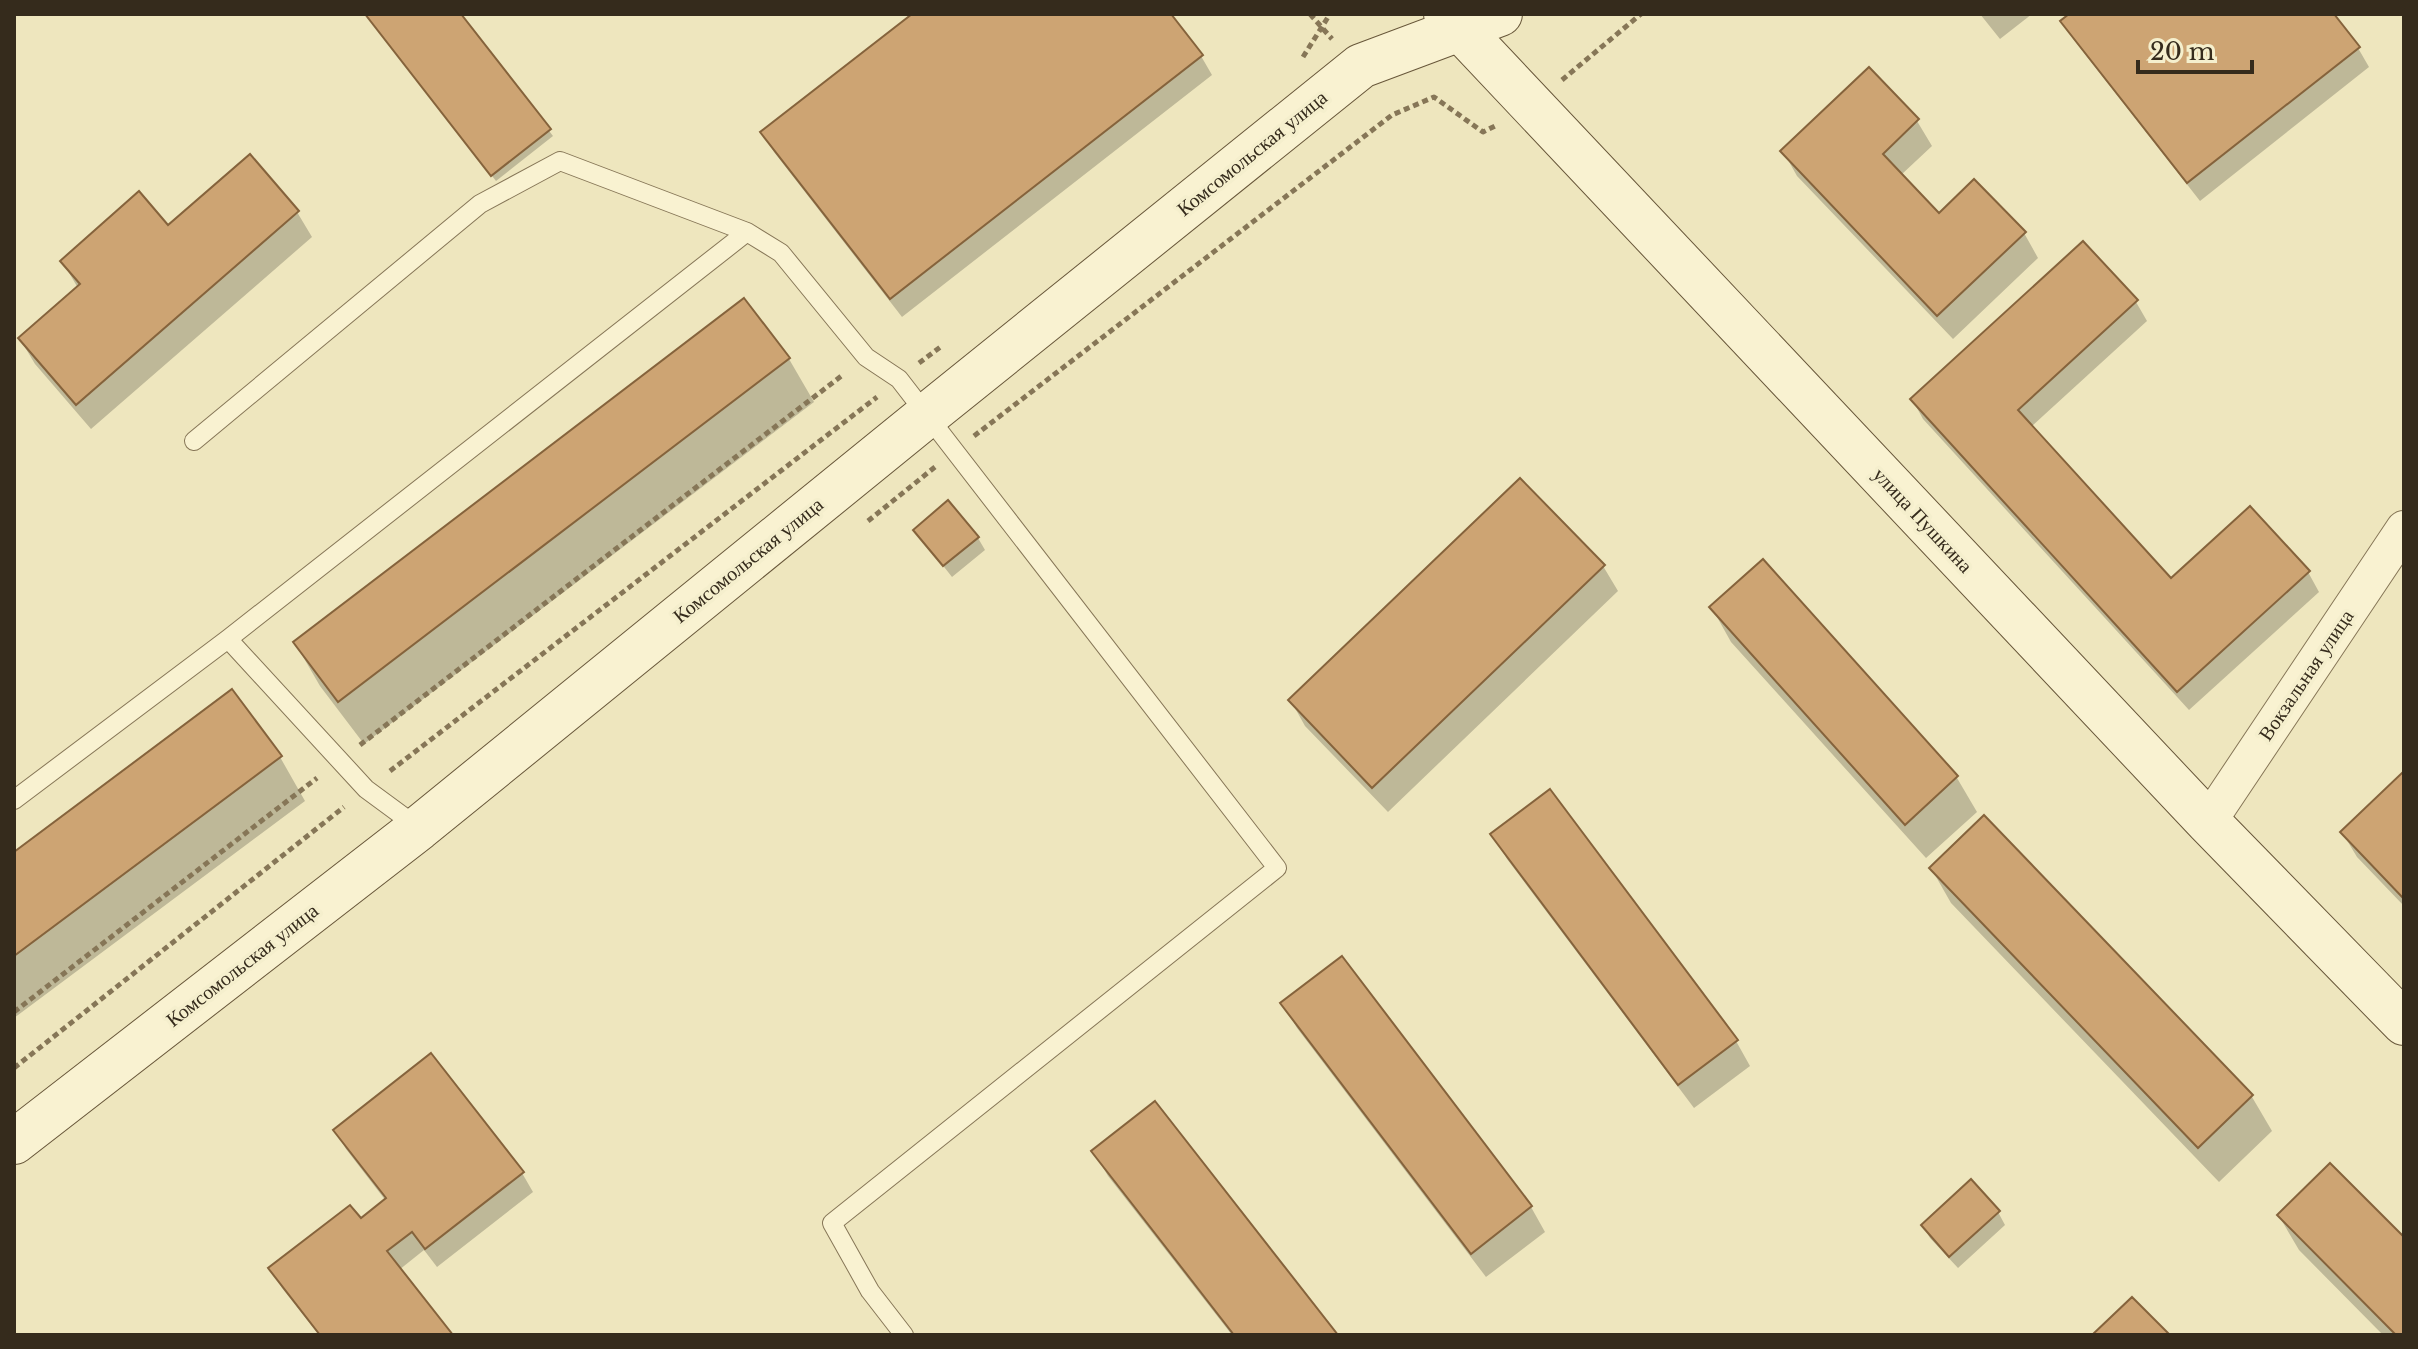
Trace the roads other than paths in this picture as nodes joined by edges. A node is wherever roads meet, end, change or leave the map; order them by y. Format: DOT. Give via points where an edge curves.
graph roads {
  1 [pos="1469,19"];
  2 [pos="747,232"];
  3 [pos="926,416"];
  4 [pos="194,441"];
  5 [pos="2404,529"];
  6 [pos="228,639"];
  7 [pos="14,800"];
  8 [pos="2208,822"];
  9 [pos="419,828"];
  10 [pos="2404,1023"];
  11 [pos="14,1142"];
  12 [pos="904,1335"];
  1 -- 3 [label="main road, Комсомольская улица" via="1361,66"];
  1 -- 8 [label="main road, улица Пушкина" via="1532,107"];
  2 -- 3 [label="lane" via="781,253 866,357 899,379"];
  2 -- 4 [label="lane" via="560,161 480,204"];
  2 -- 6 [label="lane"];
  3 -- 9 [label="main road, Комсомольская улица"];
  3 -- 12 [label="lane" via="1277,868 832,1223 870,1291"];
  5 -- 8 [label="street, Вокзальная улица"];
  6 -- 7 [label="lane"];
  6 -- 9 [label="lane" via="366,789"];
  8 -- 10 [label="main road, улица Пушкина"];
  9 -- 11 [label="main road, Комсомольская улица"];
}
